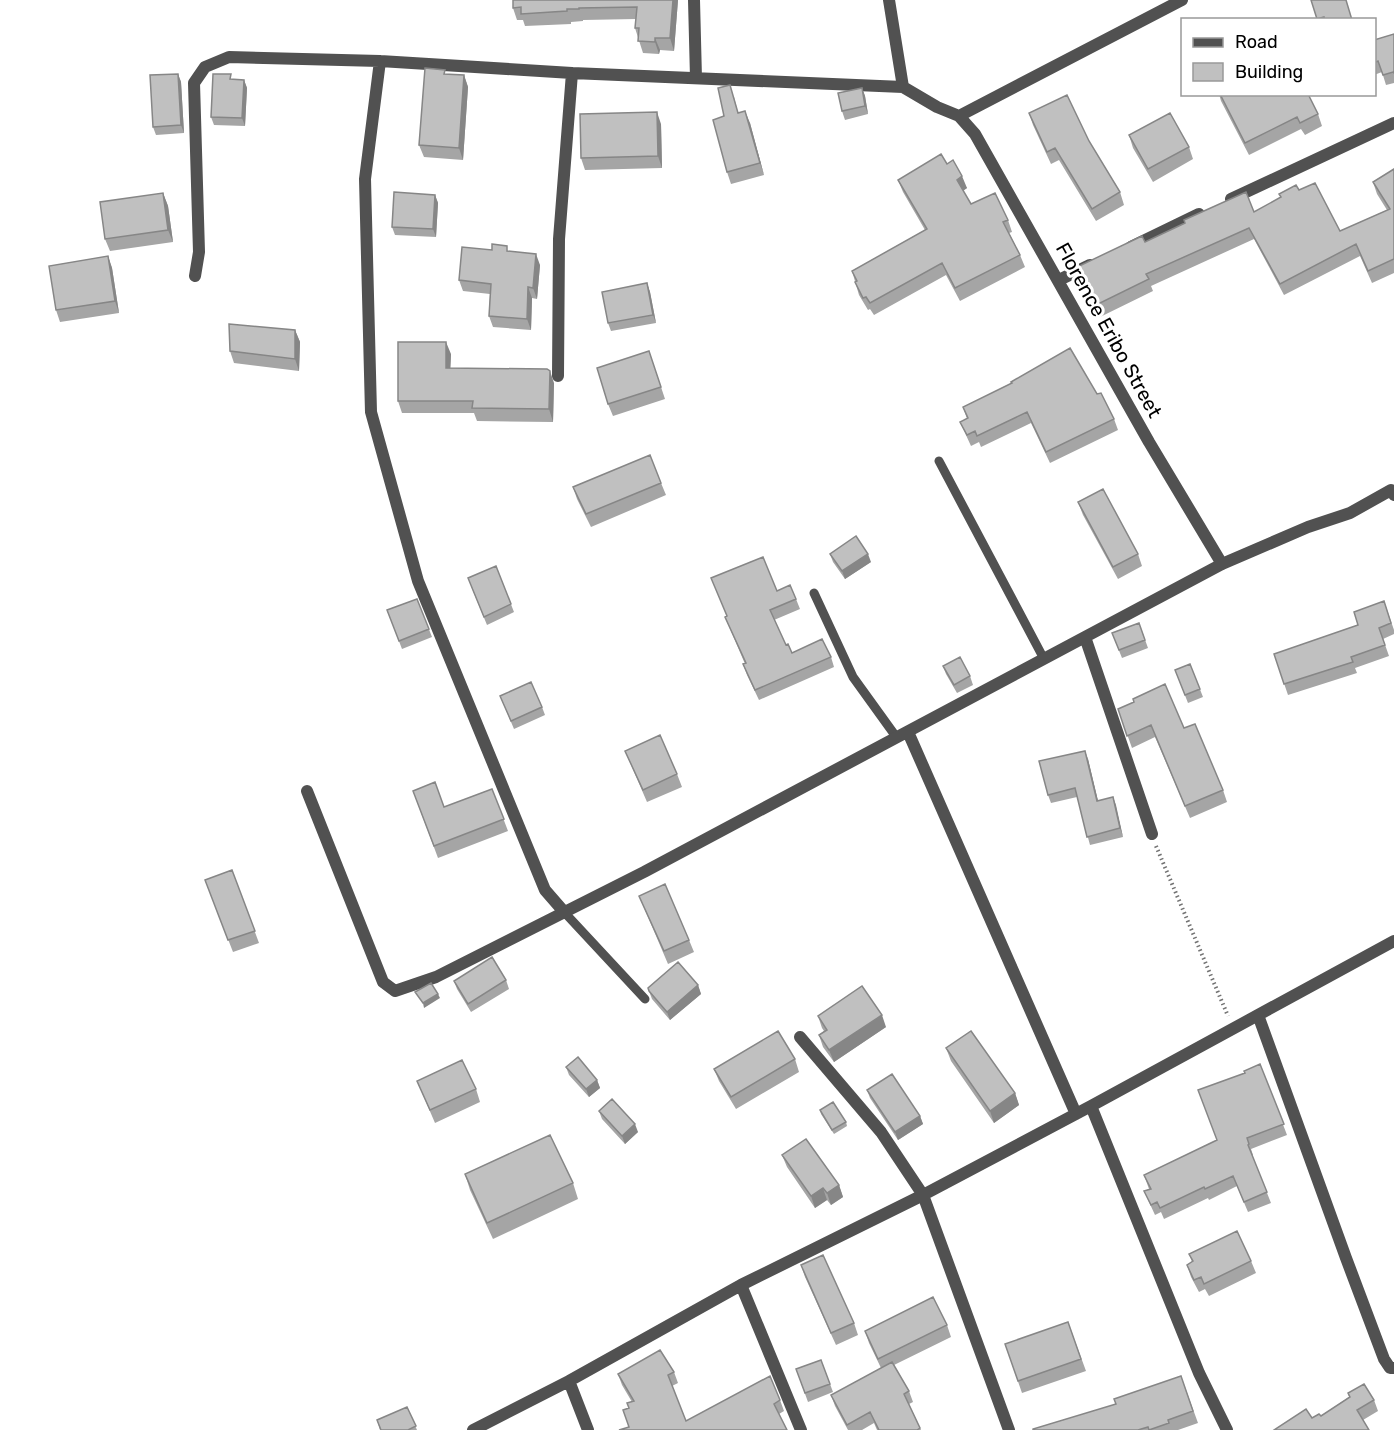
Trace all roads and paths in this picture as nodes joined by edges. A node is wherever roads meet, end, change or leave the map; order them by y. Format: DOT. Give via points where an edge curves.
graph roads {
  1 [pos="694,0"];
  2 [pos="889,0"];
  3 [pos="1182,0"];
  4 [pos="380,61"];
  5 [pos="572,73"];
  6 [pos="696,78"];
  7 [pos="903,87"];
  8 [pos="959,116"];
  9 [pos="1394,123"];
  10 [pos="1123,250"];
  11 [pos="1102,260"];
  12 [pos="195,276"];
  13 [pos="1059,280"];
  14 [pos="558,376"];
  15 [pos="939,461"];
  16 [pos="1393,491"];
  17 [pos="1221,564"];
  18 [pos="814,593"];
  19 [pos="1085,637"];
  20 [pos="1044,659"];
  21 [pos="902,735"];
  22 [pos="307,791"];
  23 [pos="1152,834"];
  24 [pos="565,913"];
  25 [pos="1394,940"];
  26 [pos="645,999"];
  27 [pos="1258,1015"];
  28 [pos="1233,1028"];
  29 [pos="800,1037"];
  30 [pos="1091,1106"];
  31 [pos="1076,1114"];
  32 [pos="923,1195"];
  33 [pos="741,1285"];
  34 [pos="1394,1368"];
  35 [pos="569,1381"];
  36 [pos="473,1430"];
  37 [pos="588,1430"];
  38 [pos="801,1430"];
  39 [pos="1009,1430"];
  40 [pos="1227,1430"];
  1 -- 6 [label="street"];
  2 -- 7 [label="street"];
  3 -- 8 [label="street"];
  4 -- 5 [label="street"];
  4 -- 12 [label="street" via="229,57 205,67 194,83 199,252"];
  4 -- 24 [label="street" via="365,179 371,412 418,581 545,890"];
  5 -- 6 [label="street"];
  5 -- 14 [label="street" via="559,239"];
  6 -- 7 [label="street"];
  7 -- 8 [label="street"];
  8 -- 13 [label="street, Florence Eribo Street" via="975,134"];
  9 -- 10 [label="street"];
  11 -- 13 [label="street"];
  13 -- 17 [label="street, Florence Eribo Street"];
  15 -- 20 [label="lane"];
  16 -- 17 [label="street" via="1350,513"];
  17 -- 19 [label="street"];
  18 -- 21 [label="lane" via="853,677"];
  19 -- 20 [label="street"];
  19 -- 23 [label="street"];
  20 -- 21 [label="street"];
  21 -- 24 [label="street"];
  21 -- 31 [label="street"];
  22 -- 24 [label="street" via="383,982 395,992 436,977"];
  23 -- 28 [label="path"];
  24 -- 26 [label="lane"];
  25 -- 27 [label="street"];
  27 -- 28 [label="street"];
  27 -- 34 [label="street" via="1384,1359"];
  28 -- 30 [label="street"];
  29 -- 32 [label="street" via="881,1132"];
  30 -- 31 [label="street"];
  30 -- 40 [label="street" via="1199,1373"];
  31 -- 32 [label="street"];
  32 -- 33 [label="street"];
  32 -- 39 [label="street"];
  33 -- 35 [label="street"];
  33 -- 38 [label="street"];
  35 -- 36 [label="street"];
  35 -- 37 [label="street"];
}
